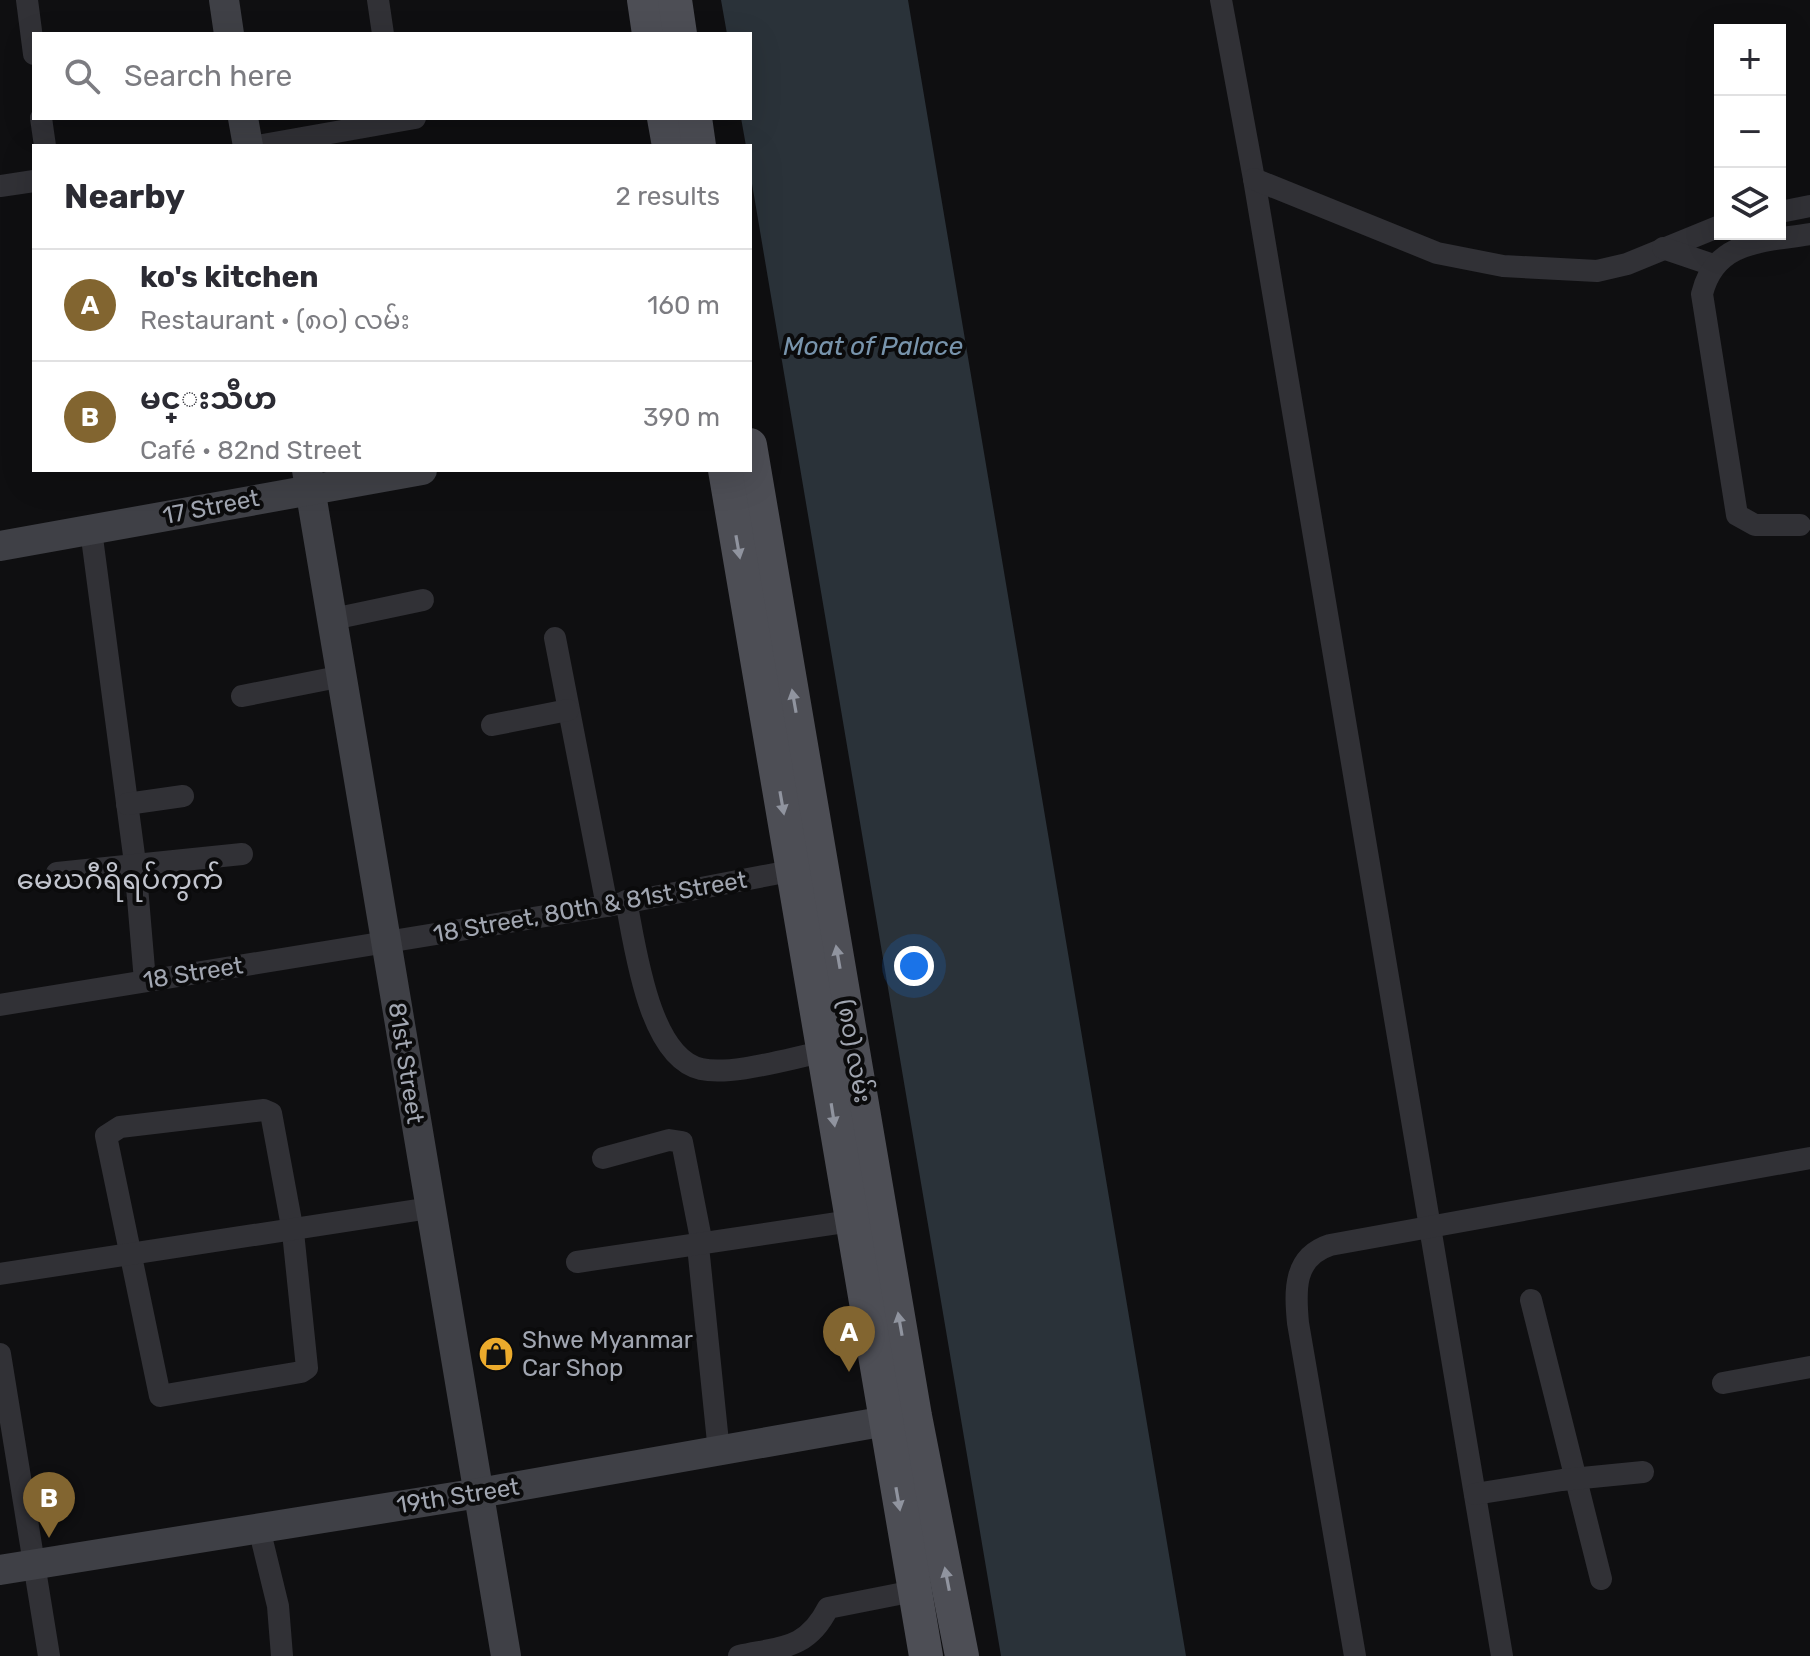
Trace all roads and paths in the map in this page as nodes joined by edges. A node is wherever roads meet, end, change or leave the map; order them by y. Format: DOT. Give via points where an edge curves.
graph roads {
  1 [pos="27,0"];
  2 [pos="224,0"];
  3 [pos="378,0"];
  4 [pos="644,0"];
  5 [pos="675,0"];
  6 [pos="1221,0"];
  7 [pos="229,32"];
  8 [pos="383,32"];
  9 [pos="649,32"];
  10 [pos="680,32"];
  11 [pos="32,39"];
  12 [pos="41,120"];
  13 [pos="243,120"];
  14 [pos="401,120"];
  15 [pos="664,120"];
  16 [pos="695,120"];
  17 [pos="45,144"];
  18 [pos="248,144"];
  19 [pos="268,144"];
  20 [pos="669,144"];
  21 [pos="699,144"];
  22 [pos="1254,179"];
  23 [pos="32,181"];
  24 [pos="0,186"];
  25 [pos="1810,206"];
  26 [pos="1786,211"];
  27 [pos="1714,228"];
  28 [pos="1810,234"];
  29 [pos="1663,248"];
  30 [pos="1713,265"];
  31 [pos="752,460"];
  32 [pos="397,472"];
  33 [pos="725,472"];
  34 [pos="309,479"];
  35 [pos="1800,525"];
  36 [pos="91,530"];
  37 [pos="0,546"];
  38 [pos="423,600"];
  39 [pos="333,619"];
  40 [pos="555,638"];
  41 [pos="343,676"];
  42 [pos="242,696"];
  43 [pos="568,710"];
  44 [pos="492,725"];
  45 [pos="183,796"];
  46 [pos="127,804"];
  47 [pos="242,854"];
  48 [pos="135,863"];
  49 [pos="808,868"];
  50 [pos="57,873"];
  51 [pos="617,904"];
  52 [pos="387,942"];
  53 [pos="145,981"];
  54 [pos="0,1005"];
  55 [pos="823,1052"];
  56 [pos="603,1158"];
  57 [pos="1810,1158"];
  58 [pos="430,1208"];
  59 [pos="851,1221"];
  60 [pos="1430,1228"];
  61 [pos="293,1232"];
  62 [pos="700,1245"];
  63 [pos="130,1254"];
  64 [pos="577,1262"];
  65 [pos="0,1274"];
  66 [pos="1531,1300"];
  67 [pos="0,1354"];
  68 [pos="1810,1367"];
  69 [pos="1723,1383"];
  70 [pos="900,1419"];
  71 [pos="719,1452"];
  72 [pos="1643,1472"];
  73 [pos="1576,1478"];
  74 [pos="479,1493"];
  75 [pos="1475,1494"];
  76 [pos="259,1528"];
  77 [pos="35,1564"];
  78 [pos="0,1570"];
  79 [pos="1601,1579"];
  80 [pos="914,1591"];
  81 [pos="278,1655"];
  82 [pos="49,1656"];
  83 [pos="506,1656"];
  84 [pos="739,1656"];
  85 [pos="926,1656"];
  86 [pos="962,1656"];
  87 [pos="1355,1656"];
  88 [pos="1502,1656"];
  1 -- 11 [label="street"];
  2 -- 7 [label="street"];
  3 -- 8 [label="street"];
  4 -- 9 [label="main road"];
  5 -- 10 [label="main road"];
  6 -- 22 [label="street"];
  12 -- 17 [label="street"];
  13 -- 18 [label="street"];
  14 -- 19 [label="street"];
  15 -- 20 [label="main road"];
  16 -- 21 [label="main road"];
  22 -- 29 [label="street" via="1385,234 1477,262 1597,271"];
  22 -- 60 [label="street"];
  23 -- 24 [label="street"];
  25 -- 26 [label="street"];
  27 -- 29 [label="street"];
  28 -- 30 [label="street" via="1735,248"];
  29 -- 30 [label="street"];
  30 -- 35 [label="street" via="1702,294 1737,515 1755,525"];
  49 -- 31 [label="main road, (၈၀) လမ်း, one-way"];
  32 -- 34 [label="street, 17 Street"];
  33 -- 49 [label="main road, (၈၀) လမ်း, one-way"];
  34 -- 36 [label="street, 17 Street"];
  34 -- 39 [label="street, 81st Street"];
  36 -- 37 [label="street, 17 Street"];
  36 -- 46 [label="street"];
  38 -- 39 [label="street"];
  39 -- 41 [label="street, 81st Street"];
  40 -- 43 [label="street"];
  41 -- 42 [label="street"];
  41 -- 52 [label="street, 81st Street"];
  43 -- 44 [label="street"];
  43 -- 51 [label="street"];
  45 -- 46 [label="street"];
  46 -- 48 [label="street"];
  47 -- 48 [label="street"];
  48 -- 50 [label="street"];
  48 -- 53 [label="street"];
  49 -- 51 [label="street, 18 Street, 80th & 81st Street"];
  49 -- 55 [label="main road, (၈၀) လမ်း"];
  70 -- 49 [label="main road, (၈၀) လမ်း, one-way"];
  51 -- 52 [label="street, 18 Street, 80th & 81st Street"];
  51 -- 55 [label="street" via="647,1001 670,1045 685,1060 699,1069 724,1069"];
  52 -- 53 [label="street, 18 Street"];
  52 -- 58 [label="street, 81st Street"];
  53 -- 54 [label="street, 18 Street"];
  55 -- 59 [label="main road, (၈၀) လမ်း, one-way"];
  56 -- 62 [label="street" via="669,1140 682,1142"];
  57 -- 60 [label="street"];
  58 -- 61 [label="street"];
  58 -- 74 [label="street, 81st Street"];
  59 -- 62 [label="street"];
  59 -- 70 [label="main road, (၈၀) လမ်း"];
  60 -- 75 [label="street"];
  60 -- 87 [label="street" via="1330,1245 1313,1252 1300,1268 1298,1323"];
  61 -- 63 [label="street"];
  61 -- 63 [label="street" via="268,1110 120,1127 108,1132 106,1144"];
  61 -- 63 [label="street" via="307,1368 165,1397 158,1392"];
  62 -- 64 [label="street"];
  62 -- 71 [label="street"];
  63 -- 65 [label="street"];
  66 -- 73 [label="street"];
  67 -- 77 [label="street"];
  68 -- 69 [label="street"];
  70 -- 71 [label="street, 19th Street"];
  70 -- 80 [label="main road, (၈၀) လမ်း, one-way"];
  86 -- 70 [label="main road, (၈၀) လမ်း, one-way"];
  71 -- 74 [label="street, 19th Street"];
  72 -- 73 [label="street"];
  73 -- 75 [label="street"];
  73 -- 79 [label="street"];
  74 -- 76 [label="street, 19th Street"];
  74 -- 83 [label="street, 81st Street"];
  75 -- 88 [label="street"];
  76 -- 77 [label="street, 19th Street"];
  76 -- 81 [label="street" via="278,1606"];
  77 -- 78 [label="street, 19th Street"];
  77 -- 82 [label="street"];
  80 -- 84 [label="street" via="828,1608 819,1626 796,1644"];
  80 -- 85 [label="main road, (၈၀) လမ်း"];
}
